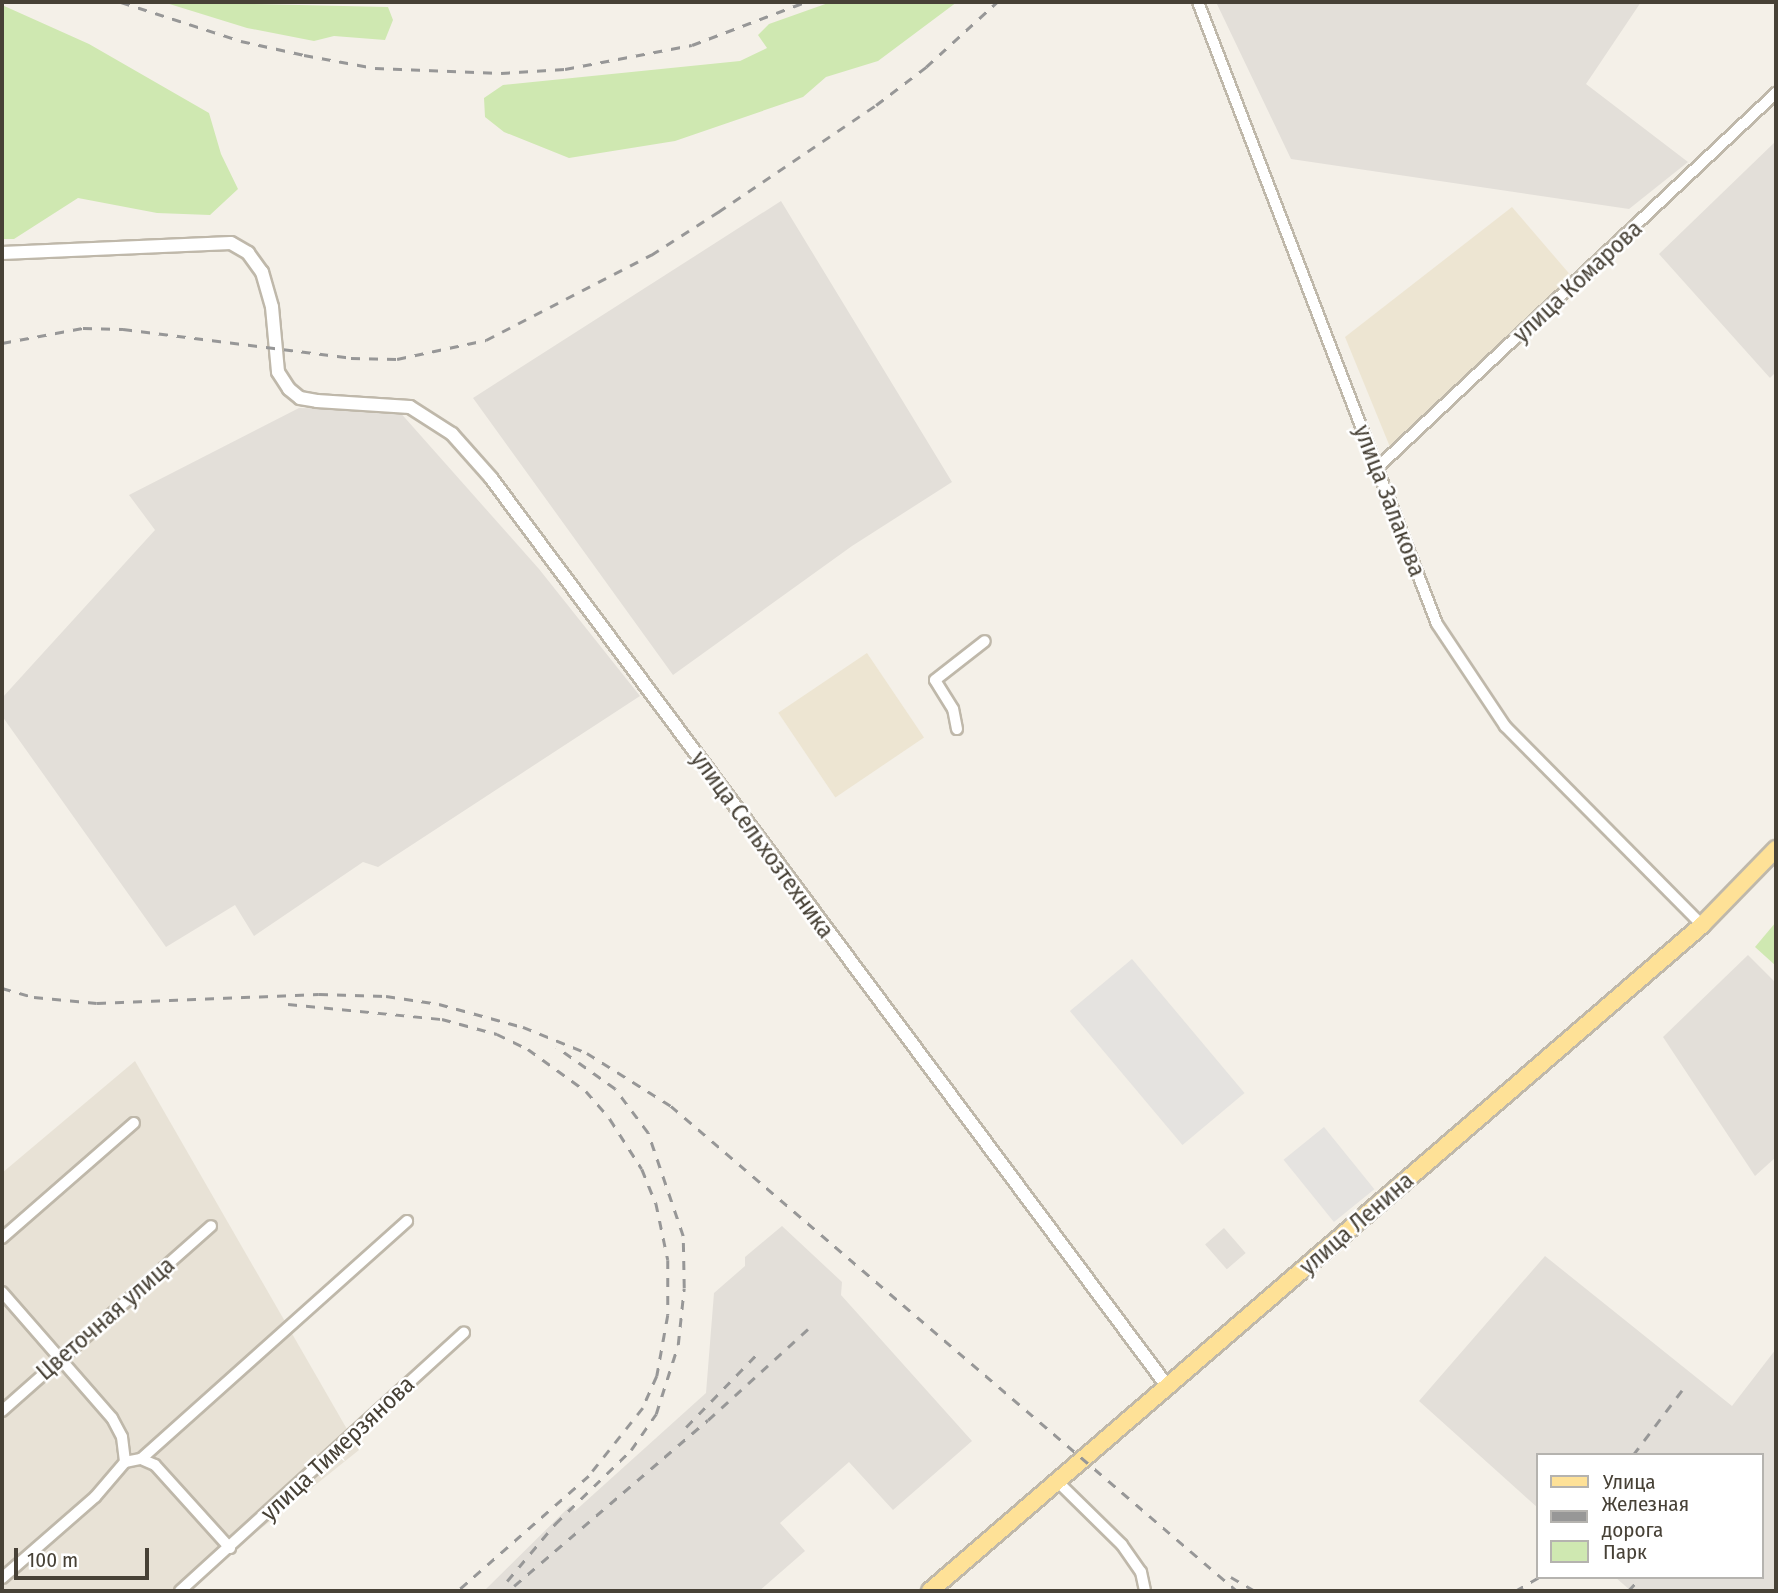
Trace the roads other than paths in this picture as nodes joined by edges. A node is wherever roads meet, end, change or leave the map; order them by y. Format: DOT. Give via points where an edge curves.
graph roads {
  1 [pos="1198,2"];
  2 [pos="1776,93"];
  3 [pos="2,253"];
  4 [pos="1377,469"];
  5 [pos="985,642"];
  6 [pos="957,729"];
  7 [pos="1776,849"];
  8 [pos="1702,925"];
  9 [pos="134,1124"];
  10 [pos="408,1221"];
  11 [pos="211,1226"];
  12 [pos="2,1238"];
  13 [pos="2,1292"];
  14 [pos="464,1333"];
  15 [pos="59,1360"];
  16 [pos="1167,1386"];
  17 [pos="2,1411"];
  18 [pos="141,1459"];
  19 [pos="125,1462"];
  20 [pos="1059,1483"];
  21 [pos="230,1548"];
  22 [pos="2,1577"];
  23 [pos="180,1591"];
  24 [pos="930,1591"];
  25 [pos="1145,1591"];
  1 -- 4 [label="street, улица Залакова"];
  2 -- 4 [label="street, улица Комарова"];
  3 -- 16 [label="street, улица Сельхозтехника" via="231,243 248,253 262,272 272,307 278,372 300,398 410,407 452,434 491,478"];
  4 -- 8 [label="street, улица Залакова" via="1437,624 1505,726"];
  5 -- 6 [label="street" via="935,680 953,709"];
  7 -- 8 [label="main road, улица Ленина"];
  8 -- 16 [label="main road, улица Ленина"];
  9 -- 12 [label="street"];
  10 -- 18 [label="street"];
  11 -- 15 [label="street, Цветочная улица"];
  13 -- 15 [label="street"];
  14 -- 21 [label="street, улица Тимерзянова"];
  15 -- 17 [label="street, Цветочная улица"];
  15 -- 19 [label="street" via="112,1418 122,1437"];
  16 -- 20 [label="main road, улица Ленина"];
  18 -- 19 [label="street"];
  18 -- 21 [label="street" via="155,1465"];
  19 -- 22 [label="street" via="95,1497"];
  20 -- 24 [label="main road, улица Ленина"];
  20 -- 25 [label="street" via="1122,1545 1141,1572"];
  21 -- 23 [label="street, улица Тимерзянова"];
}
